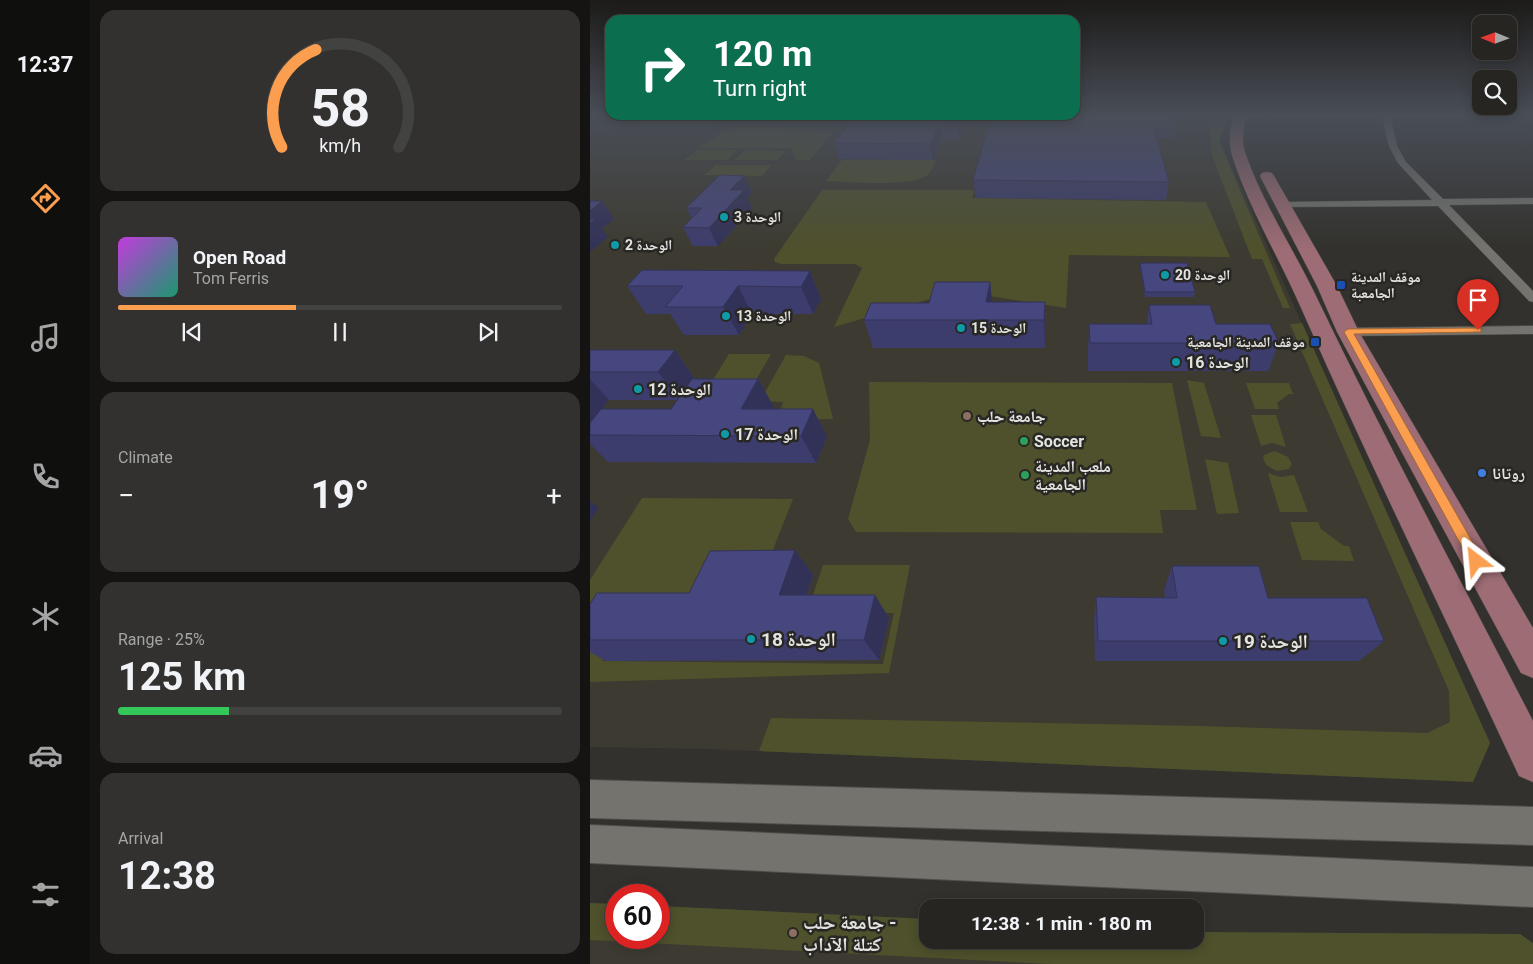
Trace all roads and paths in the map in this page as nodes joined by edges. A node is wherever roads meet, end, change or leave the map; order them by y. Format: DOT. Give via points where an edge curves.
graph roads {
  1 [pos="1241,160"];
  2 [pos="1258,160"];
  3 [pos="1400,160"];
  4 [pos="1533,201"];
  5 [pos="1441,203"];
  6 [pos="1282,205"];
  7 [pos="1304,266"];
  8 [pos="1533,298"];
  9 [pos="1533,330"];
  10 [pos="1348,332"];
  11 [pos="1533,662"];
  12 [pos="1533,762"];
  13 [pos="590,798"];
  14 [pos="1533,826"];
  15 [pos="590,844"];
  16 [pos="1533,887"];
  1 -- 7 [label="main road" via="1264,213"];
  2 -- 6 [label="main road"];
  3 -- 5 [label="street"];
  4 -- 5 [label="street"];
  5 -- 6 [label="street"];
  5 -- 8 [label="street"];
  6 -- 7 [label="main road"];
  7 -- 10 [label="main road"];
  7 -- 12 [label="main road" via="1336,361"];
  9 -- 10 [label="street"];
  10 -- 11 [label="main road"];
  13 -- 14 [label="main road"];
  15 -- 16 [label="main road"];
}
